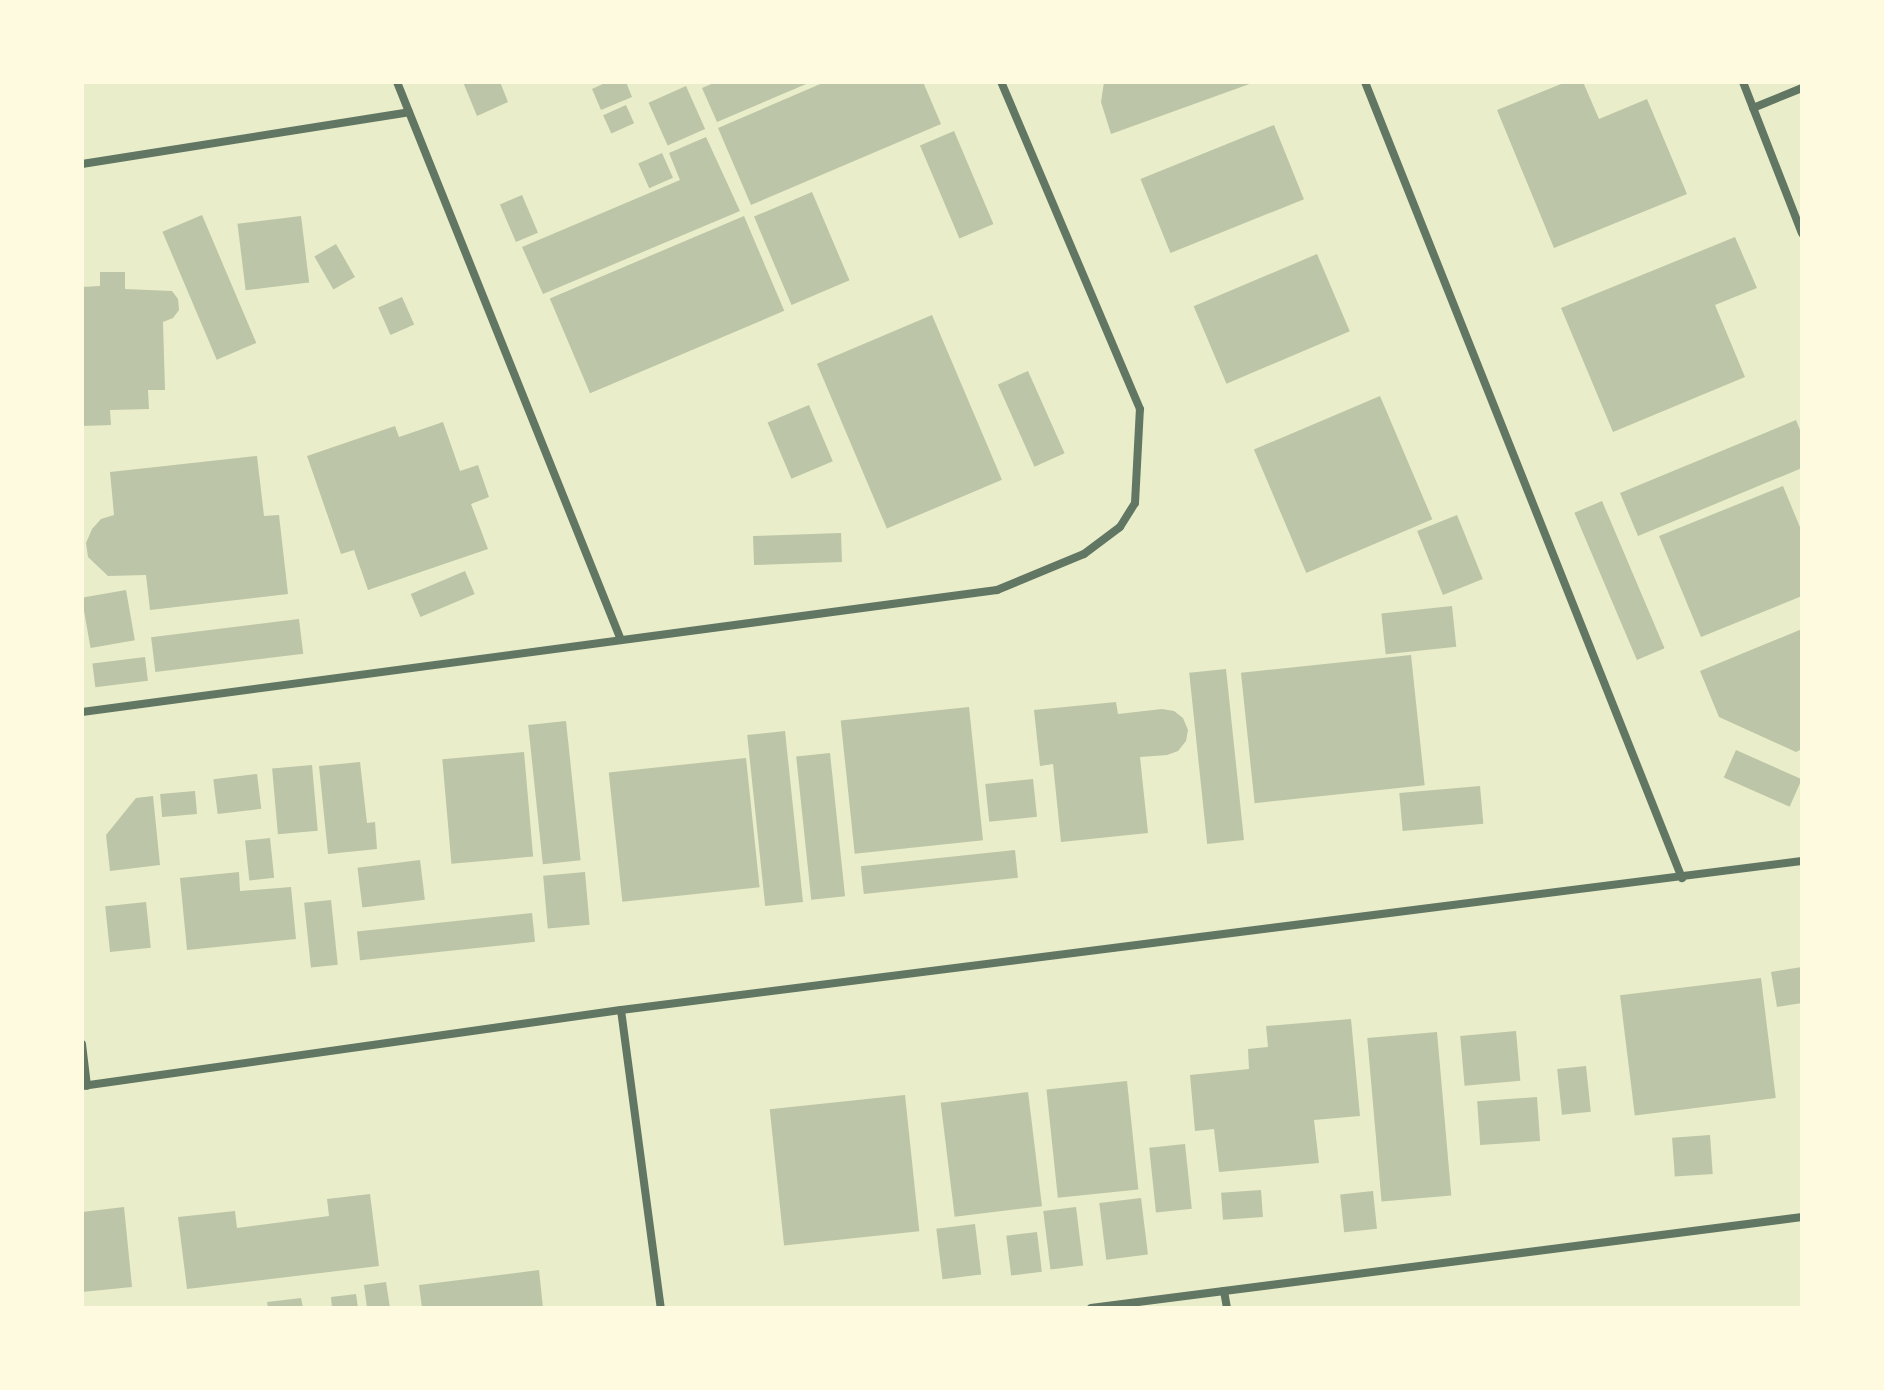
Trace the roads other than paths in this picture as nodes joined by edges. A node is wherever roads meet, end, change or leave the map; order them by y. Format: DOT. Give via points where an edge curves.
graph roads {
  1 [pos="397,82"];
  2 [pos="1001,82"];
  3 [pos="1365,82"];
  4 [pos="1743,82"];
  5 [pos="1802,88"];
  6 [pos="1753,108"];
  7 [pos="409,112"];
  8 [pos="82,164"];
  9 [pos="1802,233"];
  10 [pos="621,640"];
  11 [pos="82,712"];
  12 [pos="1802,861"];
  13 [pos="1682,878"];
  14 [pos="621,1010"];
  15 [pos="82,1044"];
  16 [pos="85,1086"];
  17 [pos="1802,1217"];
  18 [pos="1224,1291"];
  19 [pos="661,1308"];
  20 [pos="1091,1308"];
  21 [pos="1227,1308"];
  1 -- 7 [label="street"];
  2 -- 10 [label="street" via="1140,409 1135,503 1120,527 1084,554 997,590"];
  3 -- 13 [label="street"];
  4 -- 6 [label="street"];
  5 -- 6 [label="street"];
  6 -- 9 [label="street"];
  7 -- 8 [label="street"];
  7 -- 10 [label="street"];
  10 -- 11 [label="street"];
  12 -- 13 [label="street"];
  13 -- 14 [label="street"];
  14 -- 16 [label="street"];
  14 -- 19 [label="street"];
  15 -- 16 [label="street"];
  17 -- 18 [label="street"];
  18 -- 20 [label="street"];
  18 -- 21 [label="street"];
}
